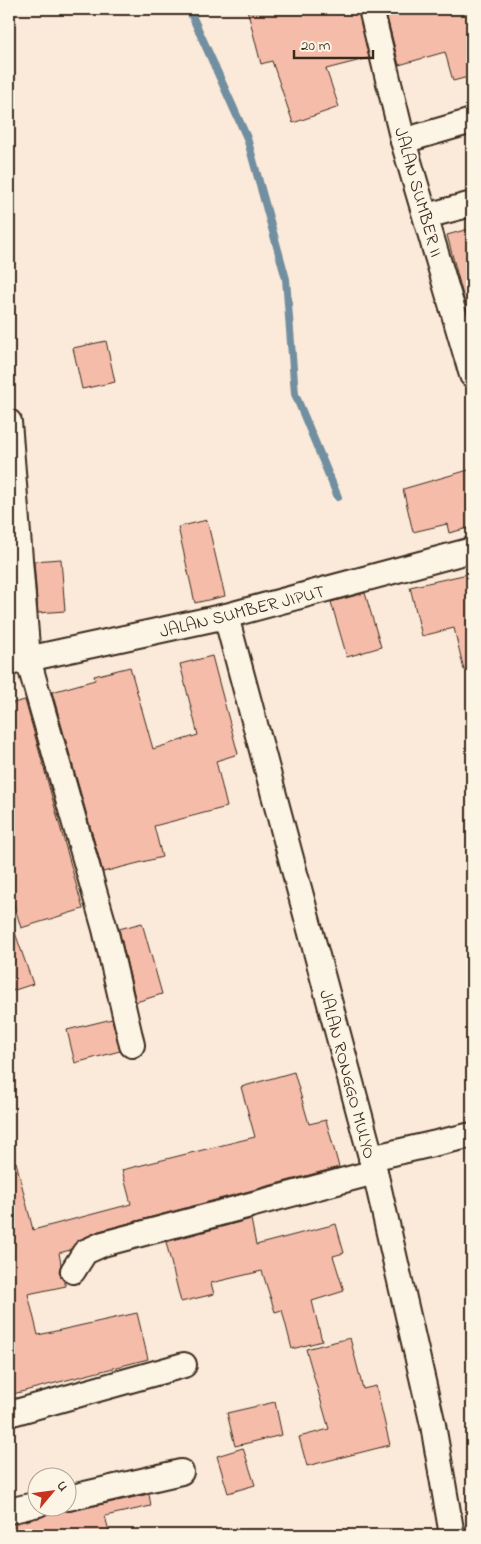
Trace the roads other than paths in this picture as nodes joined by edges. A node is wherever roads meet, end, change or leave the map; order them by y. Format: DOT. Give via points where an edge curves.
graph roads {
  1 [pos="371,9"];
  2 [pos="472,121"];
  3 [pos="403,141"];
  4 [pos="472,204"];
  5 [pos="426,216"];
  6 [pos="472,375"];
  7 [pos="9,422"];
  8 [pos="472,550"];
  9 [pos="226,616"];
  10 [pos="18,661"];
  11 [pos="132,1045"];
  12 [pos="472,1135"];
  13 [pos="373,1165"];
  14 [pos="73,1270"];
  15 [pos="184,1365"];
  16 [pos="9,1414"];
  17 [pos="180,1472"];
  18 [pos="78,1496"];
  19 [pos="28,1506"];
  20 [pos="9,1511"];
  21 [pos="452,1535"];
  1 -- 3 [label="street, JALAN SUMBER II"];
  2 -- 3 [label="street"];
  3 -- 5 [label="street, JALAN SUMBER II"];
  4 -- 5 [label="street"];
  5 -- 6 [label="street, JALAN SUMBER II"];
  7 -- 10 [label="street"];
  8 -- 9 [label="street, JALAN SUMBER JIPUT"];
  9 -- 10 [label="street, JALAN SUMBER JIPUT"];
  9 -- 13 [label="street, JALAN RONGGO MULYO"];
  10 -- 11 [label="street" via="104,929"];
  12 -- 13 [label="street"];
  13 -- 14 [label="street" via="103,1244 85,1252"];
  13 -- 21 [label="street, JALAN RONGGO MULYO" via="433,1425"];
  15 -- 16 [label="street"];
  17 -- 18 [label="street"];
  19 -- 20 [label="street"];
}
